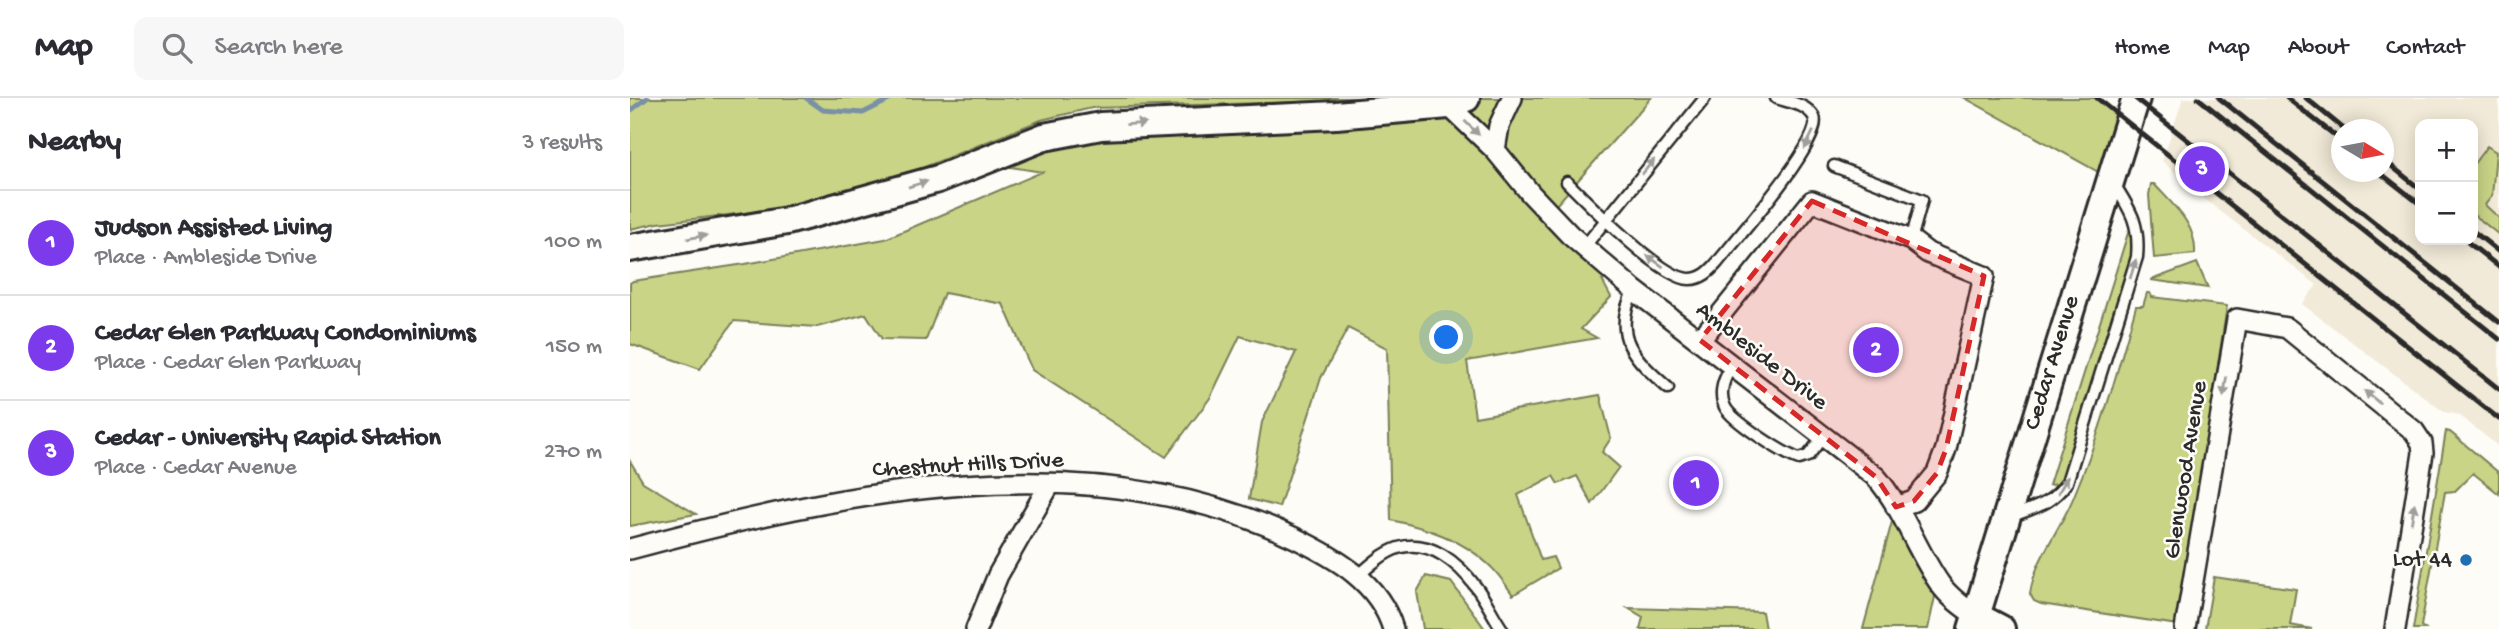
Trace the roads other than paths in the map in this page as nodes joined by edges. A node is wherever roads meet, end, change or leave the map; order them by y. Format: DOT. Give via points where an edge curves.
graph roads {
  1 [pos="1512,98"];
  2 [pos="1706,98"];
  3 [pos="1776,98"];
  4 [pos="2136,98"];
  5 [pos="1457,101"];
  6 [pos="1495,150"];
  7 [pos="1834,166"];
  8 [pos="2111,179"];
  9 [pos="1567,183"];
  10 [pos="1605,220"];
  11 [pos="1911,240"];
  12 [pos="1584,247"];
  13 [pos="630,248"];
  14 [pos="1634,290"];
  15 [pos="1700,340"];
  16 [pos="1732,365"];
  17 [pos="1668,388"];
  18 [pos="1823,437"];
  19 [pos="1050,484"];
  20 [pos="1896,507"];
  21 [pos="2006,518"];
  22 [pos="630,549"];
  23 [pos="1358,576"];
  24 [pos="1974,622"];
  25 [pos="976,629"];
  26 [pos="1393,629"];
  27 [pos="1502,629"];
  28 [pos="2001,629"];
  29 [pos="2185,629"];
  30 [pos="2395,629"];
  1 -- 6 [label="street" via="1499,126"];
  10 -- 2 [label="lane, one-way"];
  3 -- 10 [label="lane, one-way" via="1805,107 1814,117 1811,139 1707,274 1679,278"];
  4 -- 8 [label="main road, Cedar Avenue"];
  5 -- 6 [label="street, Ambleside Drive, one-way"];
  13 -- 5 [label="main road, one-way" via="787,221 938,179 1044,136 1101,126 1336,115"];
  6 -- 12 [label="street, Ambleside Drive"];
  7 -- 11 [label="lane" via="1922,200"];
  8 -- 21 [label="main road, Cedar Avenue"];
  21 -- 8 [label="lane, one-way" via="2056,498 2067,482 2137,257 2135,221"];
  9 -- 10 [label="lane"];
  10 -- 12 [label="lane"];
  11 -- 15 [label="street" via="1812,201"];
  11 -- 20 [label="street" via="1927,253 1983,276 1937,473 1914,501"];
  12 -- 14 [label="street, Ambleside Drive"];
  14 -- 15 [label="street, Ambleside Drive"];
  14 -- 17 [label="lane" via="1623,320 1625,335 1639,361"];
  15 -- 16 [label="street, Ambleside Drive"];
  16 -- 18 [label="street, Ambleside Drive"];
  16 -- 18 [label="lane" via="1725,376 1723,396 1724,406 1735,418 1799,459 1808,456"];
  18 -- 20 [label="street, Ambleside Drive" via="1876,477"];
  19 -- 22 [label="street, Chestnut Hills Drive" via="867,495"];
  19 -- 23 [label="street, Chestnut Hills Drive" via="1127,488 1198,503 1277,529 1322,551"];
  19 -- 25 [label="street" via="998,575"];
  20 -- 24 [label="street, Ambleside Drive" via="1938,583"];
  21 -- 24 [label="main road, Cedar Avenue"];
  23 -- 26 [label="street, Chestnut Hills Drive" via="1371,589"];
  23 -- 27 [label="lane" via="1398,548 1436,551 1458,566 1478,589"];
  24 -- 28 [label="main road"];
  30 -- 29 [label="street, Glenwood Avenue, one-way" via="2422,443 2414,431 2287,327 2237,319"];
}
